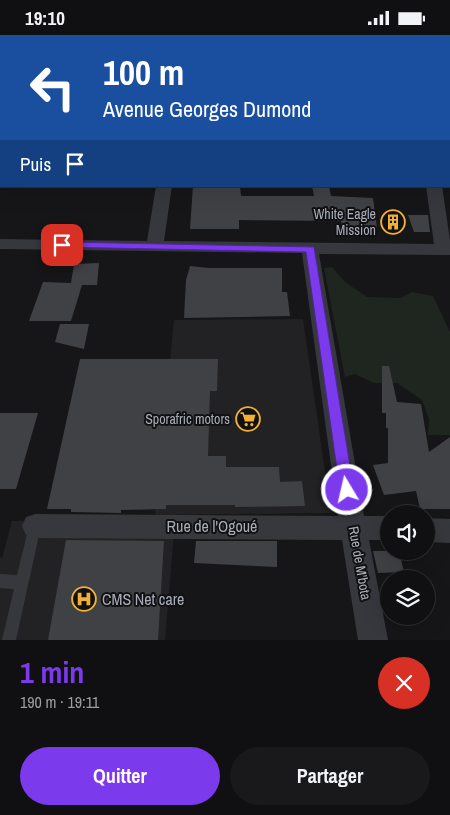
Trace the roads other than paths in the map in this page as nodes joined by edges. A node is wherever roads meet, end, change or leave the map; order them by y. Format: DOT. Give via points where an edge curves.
graph roads {
  1 [pos="164,187"];
  2 [pos="434,187"];
  3 [pos="0,245"];
  4 [pos="154,246"];
  5 [pos="310,249"];
  6 [pos="447,250"];
  7 [pos="35,526"];
  8 [pos="353,527"];
  9 [pos="380,528"];
  10 [pos="435,530"];
  11 [pos="450,531"];
  12 [pos="0,581"];
  13 [pos="22,582"];
  14 [pos="9,640"];
  15 [pos="373,640"];
  1 -- 4 [label="street"];
  2 -- 6 [label="street"];
  3 -- 4 [label="street"];
  4 -- 5 [label="street"];
  5 -- 6 [label="street"];
  5 -- 8 [label="street, Rue de M'bota"];
  7 -- 8 [label="street, Rue de l'Ogoué"];
  7 -- 13 [label="lane"];
  8 -- 9 [label="street, Rue de l'Ogoué"];
  8 -- 15 [label="street, Rue de M'bota"];
  10 -- 11 [label="street"];
  12 -- 13 [label="lane"];
  13 -- 14 [label="lane"];
}
